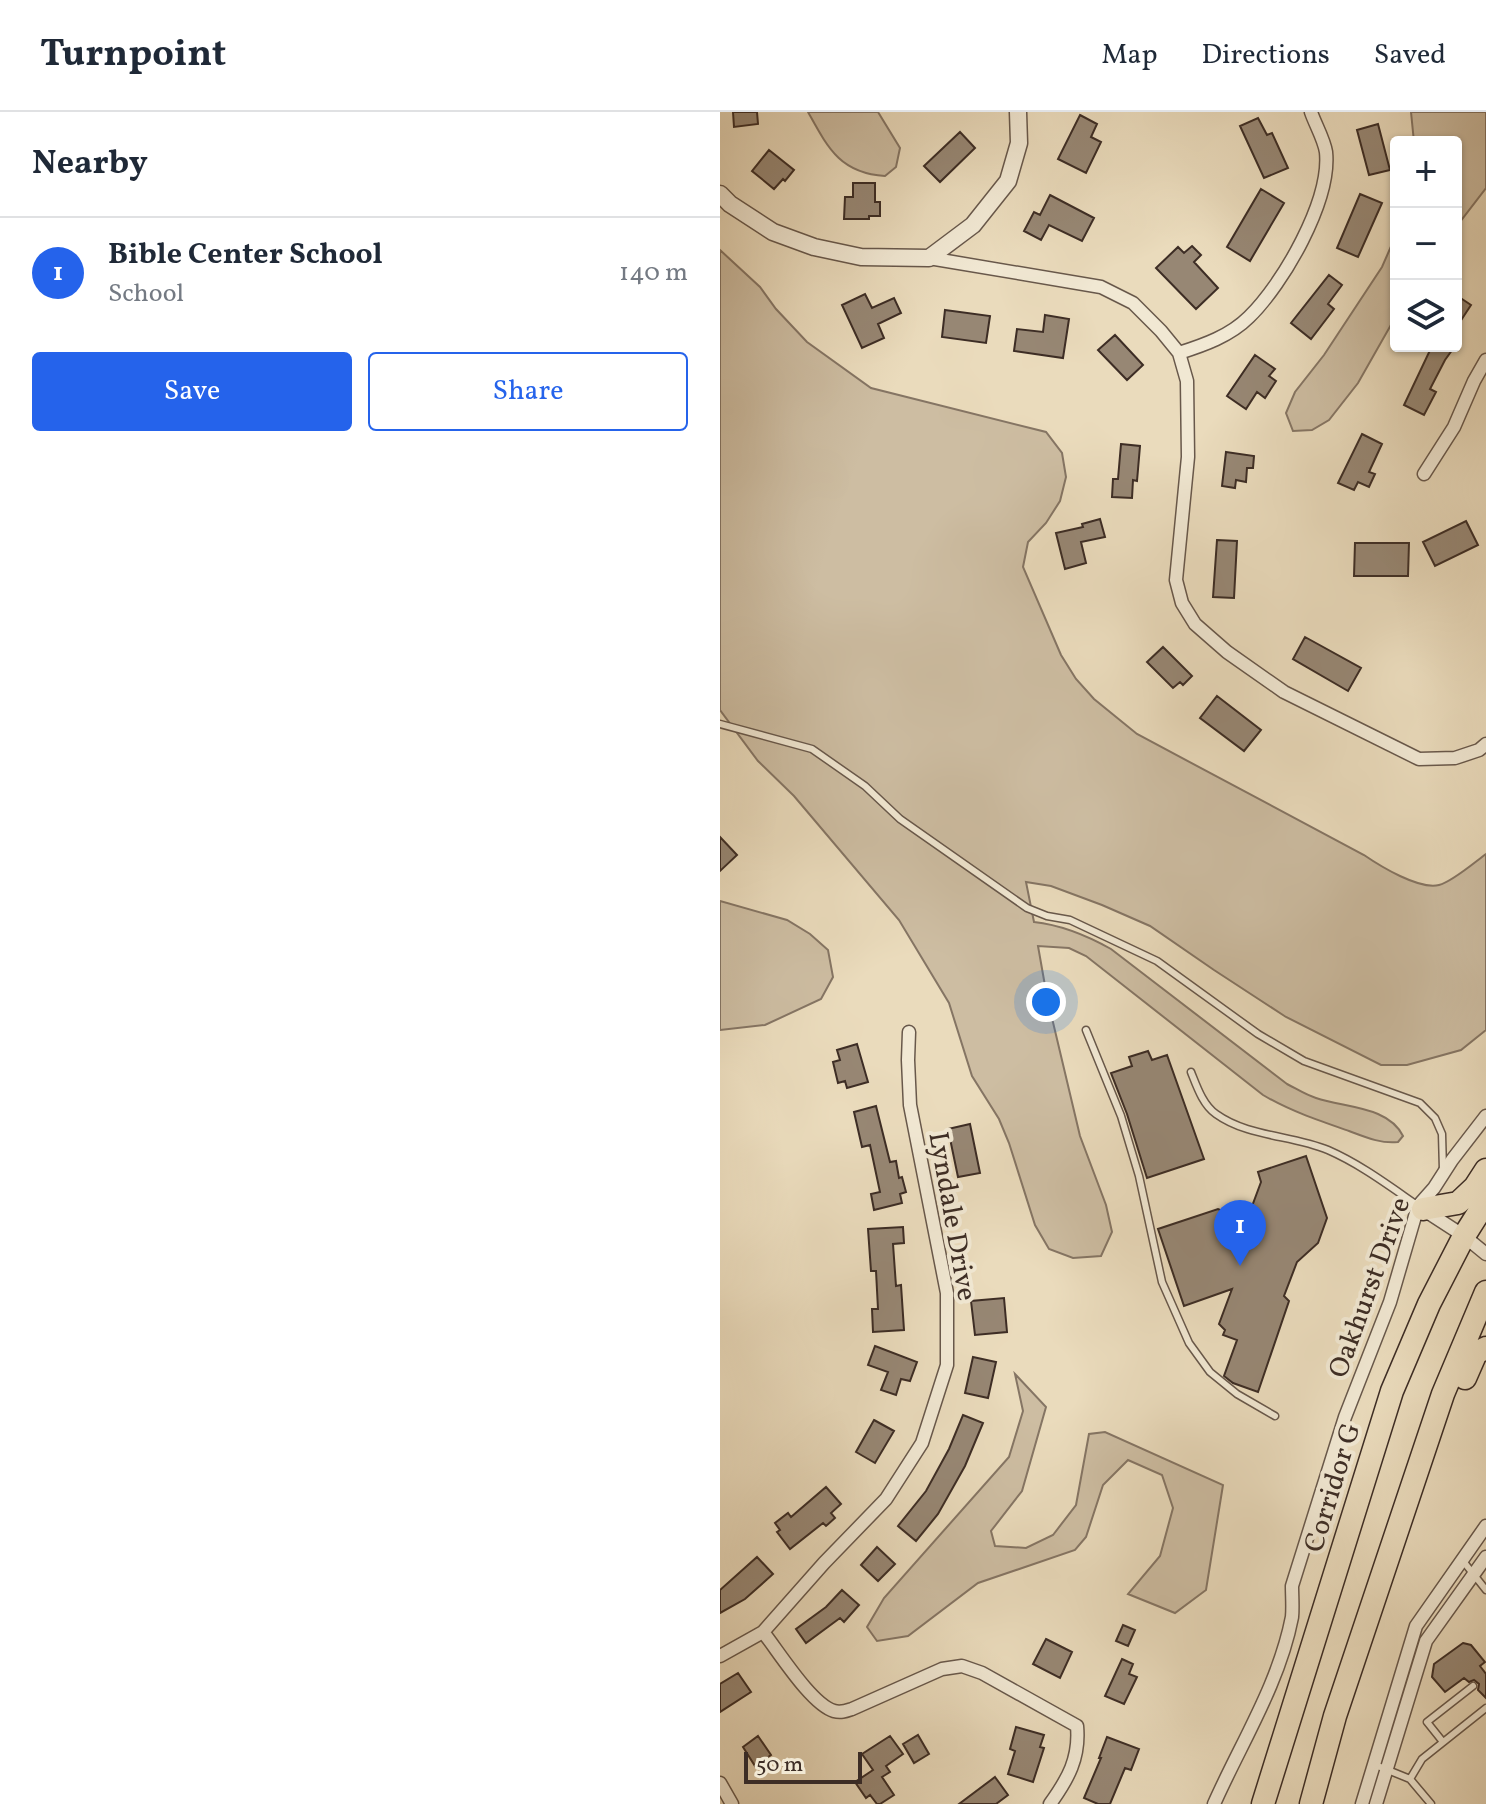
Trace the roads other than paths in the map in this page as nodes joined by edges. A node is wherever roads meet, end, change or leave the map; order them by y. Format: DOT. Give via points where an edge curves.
graph roads {
  1 [pos="1018,112"];
  2 [pos="1311,112"];
  3 [pos="720,194"];
  4 [pos="929,258"];
  5 [pos="1179,353"];
  6 [pos="1486,360"];
  7 [pos="1424,474"];
  8 [pos="720,724"];
  9 [pos="1486,744"];
  10 [pos="1086,1030"];
  11 [pos="909,1032"];
  12 [pos="1191,1072"];
  13 [pos="1486,1116"];
  14 [pos="1486,1170"];
  15 [pos="1443,1174"];
  16 [pos="1486,1201"];
  17 [pos="1420,1208"];
  18 [pos="1464,1236"];
  19 [pos="1486,1254"];
  20 [pos="1486,1292"];
  21 [pos="1486,1348"];
  22 [pos="1275,1416"];
  23 [pos="1486,1526"];
  24 [pos="1396,1533"];
  25 [pos="1486,1557"];
  26 [pos="1463,1561"];
  27 [pos="1474,1574"];
  28 [pos="1486,1590"];
  29 [pos="763,1632"];
  30 [pos="720,1656"];
  31 [pos="1473,1686"];
  32 [pos="1486,1708"];
  33 [pos="1443,1742"];
  34 [pos="1373,1764"];
  35 [pos="1387,1770"];
  36 [pos="1410,1779"];
  37 [pos="720,1783"];
  38 [pos="732,1804"];
  39 [pos="1050,1804"];
  40 [pos="1214,1804"];
  41 [pos="1263,1804"];
  42 [pos="1311,1804"];
  43 [pos="1362,1804"];
  44 [pos="1376,1804"];
  45 [pos="1431,1804"];
  1 -- 4 [label="street" via="1019,143 1008,181 973,225"];
  2 -- 5 [label="street" via="1326,152 1324,180 1313,218 1286,272 1249,318 1212,343"];
  3 -- 4 [label="street" via="773,232 814,247 861,257"];
  4 -- 5 [label="street" via="1101,287 1133,303"];
  5 -- 9 [label="street" via="1187,381 1188,457 1176,580 1195,624 1284,692 1419,759 1455,758"];
  6 -- 7 [label="street"];
  8 -- 15 [label="lane" via="812,749 1027,908 1070,920 1157,961 1304,1061 1420,1103 1442,1134"];
  10 -- 22 [label="lane" via="1121,1116 1162,1282 1189,1343 1210,1372"];
  11 -- 29 [label="street, Lyndale Drive" via="910,1105 947,1293 947,1365 922,1443 886,1499"];
  12 -- 17 [label="lane" via="1214,1113 1239,1126 1328,1150"];
  13 -- 15 [label="street, Oakhurst Drive"];
  14 -- 17 [label="highway" via="1458,1203"];
  15 -- 17 [label="street, Oakhurst Drive"];
  16 -- 18 [label="highway, Corridor G"];
  17 -- 18 [label="street"];
  17 -- 40 [label="street, Oakhurst Drive" via="1345,1417 1292,1586 1292,1614 1280,1660"];
  18 -- 19 [label="street"];
  18 -- 41 [label="highway, Corridor G" via="1392,1391"];
  20 -- 24 [label="highway" via="1443,1394"];
  21 -- 24 [label="highway" via="1476,1353"];
  23 -- 26 [label="street"];
  24 -- 42 [label="highway"];
  25 -- 27 [label="street"];
  26 -- 27 [label="lane"];
  26 -- 34 [label="street" via="1416,1626"];
  27 -- 28 [label="lane"];
  27 -- 35 [label="street" via="1426,1641"];
  29 -- 30 [label="street, Lyndale Drive"];
  29 -- 39 [label="street" via="804,1686 838,1713 942,1669 962,1666 1077,1726 1079,1744 1069,1775"];
  31 -- 33 [label="lane" via="1427,1722"];
  32 -- 33 [label="lane"];
  33 -- 36 [label="lane" via="1422,1759"];
  34 -- 35 [label="lane"];
  34 -- 43 [label="street"];
  35 -- 36 [label="lane"];
  35 -- 44 [label="street"];
  36 -- 45 [label="lane"];
  37 -- 38 [label="street"];
}
